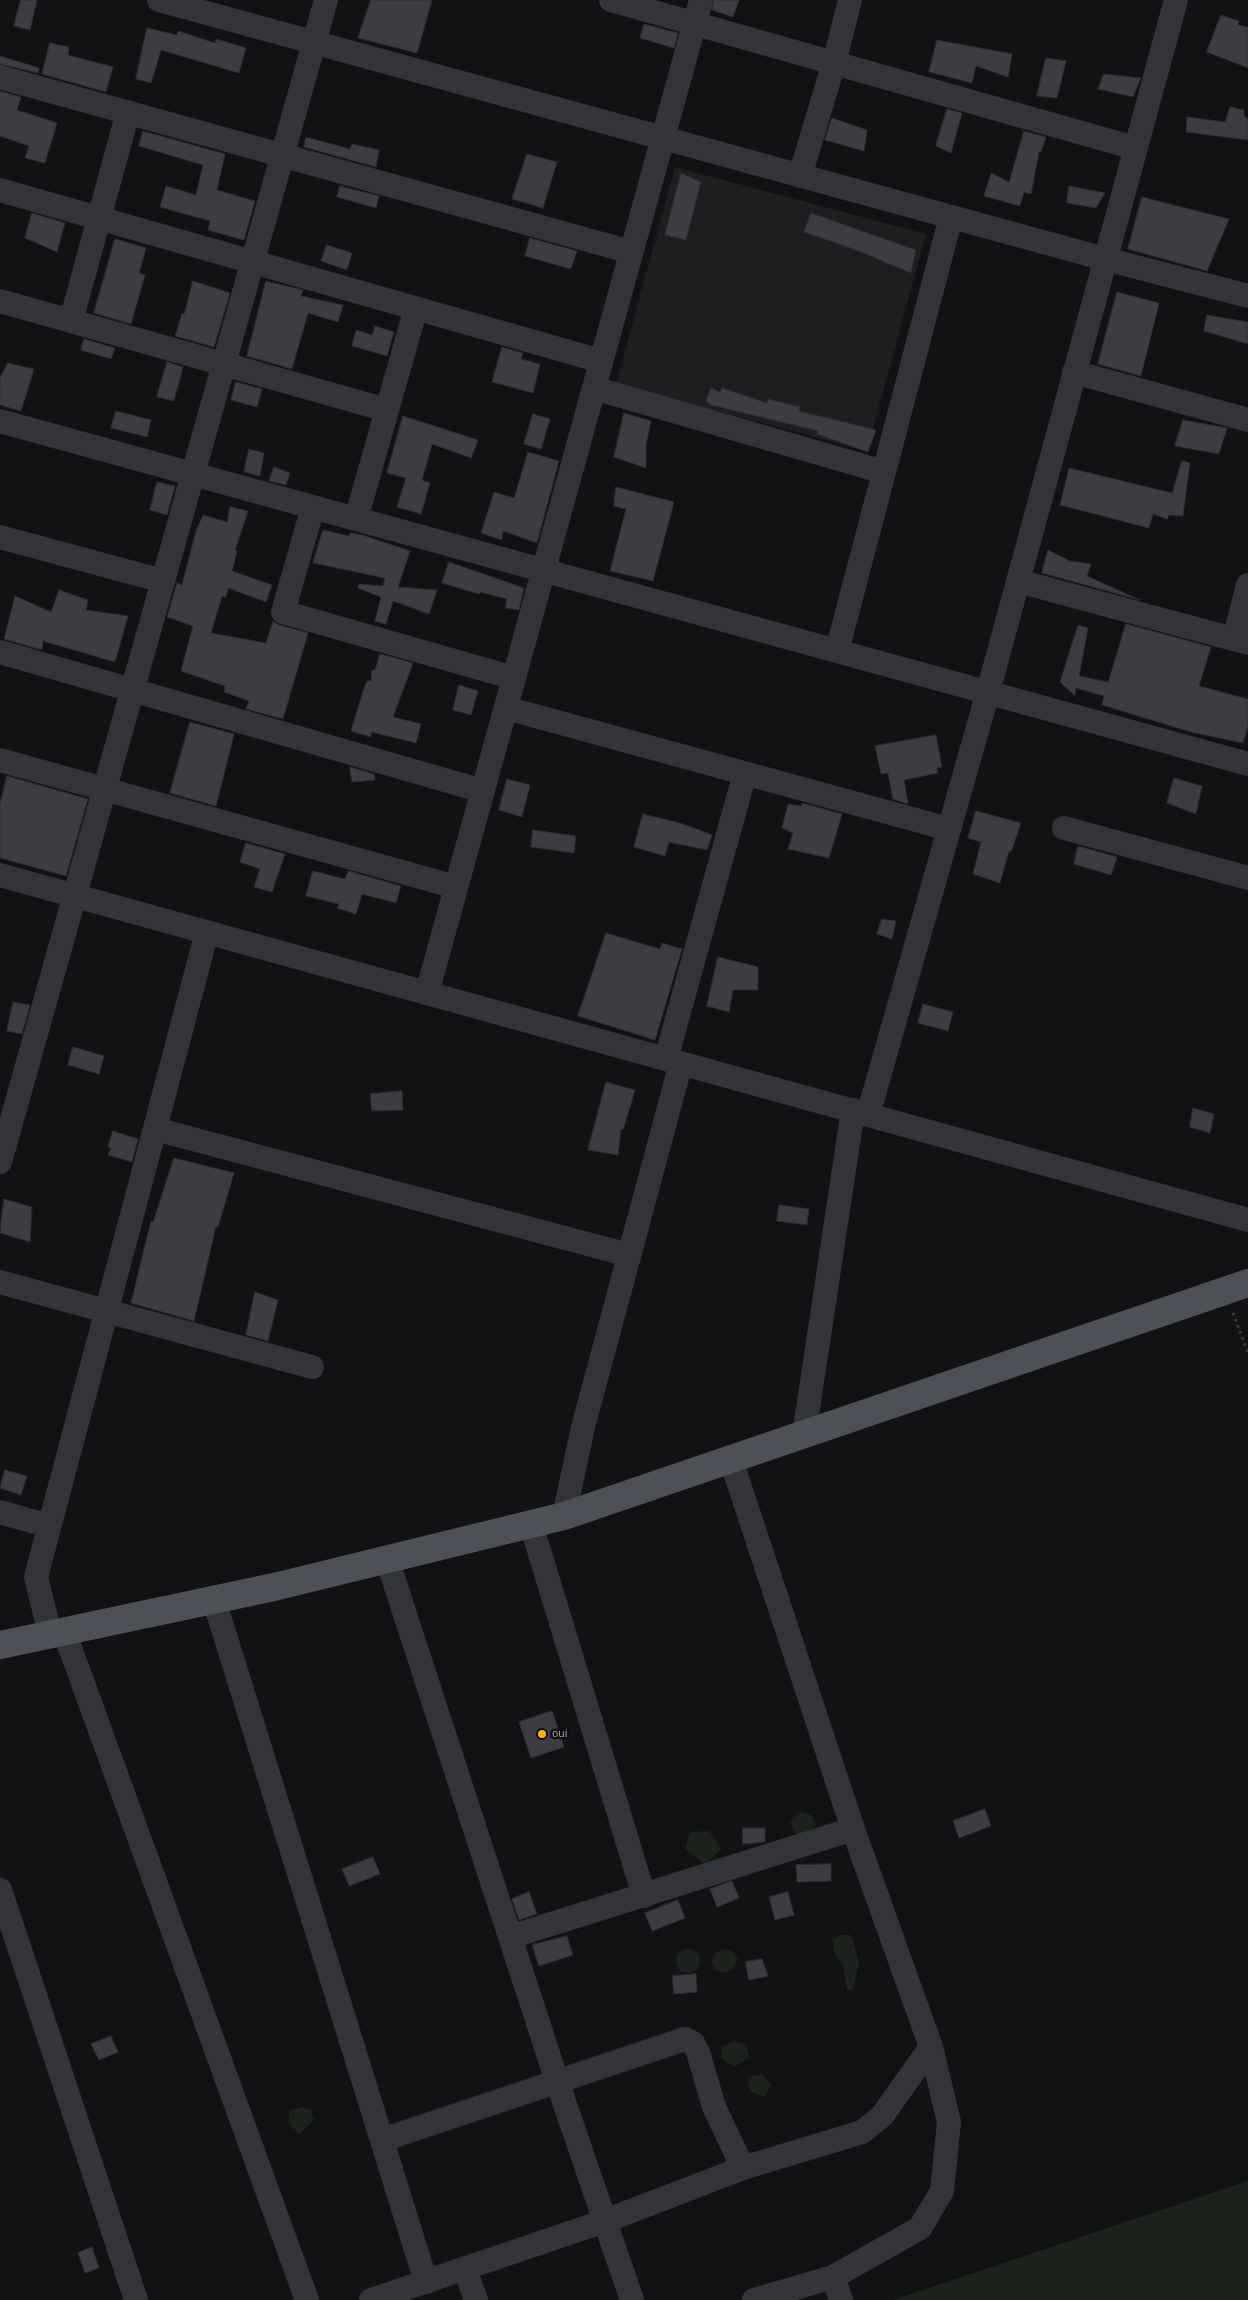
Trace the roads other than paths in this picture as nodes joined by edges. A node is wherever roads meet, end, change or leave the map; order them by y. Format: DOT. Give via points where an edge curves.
graph roads {
  1 [pos="159,0"];
  2 [pos="326,0"];
  3 [pos="611,0"];
  4 [pos="701,0"];
  5 [pos="850,0"];
  6 [pos="1176,0"];
  7 [pos="694,23"];
  8 [pos="314,42"];
  9 [pos="834,62"];
  10 [pos="0,77"];
  11 [pos="128,112"];
  12 [pos="662,138"];
  13 [pos="1135,148"];
  14 [pos="283,155"];
  15 [pos="800,176"];
  16 [pos="0,190"];
  17 [pos="950,217"];
  18 [pos="99,218"];
  19 [pos="631,252"];
  20 [pos="1105,259"];
  21 [pos="253,262"];
  22 [pos="1248,296"];
  23 [pos="0,301"];
  24 [pos="416,308"];
  25 [pos="71,321"];
  26 [pos="601,361"];
  27 [pos="224,364"];
  28 [pos="1074,372"];
  29 [pos="594,388"];
  30 [pos="388,410"];
  31 [pos="1248,420"];
  32 [pos="0,422"];
  33 [pos="884,472"];
  34 [pos="193,474"];
  35 [pos="314,507"];
  36 [pos="356,519"];
  37 [pos="0,537"];
  38 [pos="544,571"];
  39 [pos="163,580"];
  40 [pos="1018,581"];
  41 [pos="1248,585"];
  42 [pos="1241,641"];
  43 [pos="837,651"];
  44 [pos="0,652"];
  45 [pos="514,678"];
  46 [pos="132,690"];
  47 [pos="988,692"];
  48 [pos="506,708"];
  49 [pos="0,760"];
  50 [pos="1248,764"];
  51 [pos="745,773"];
  52 [pos="105,789"];
  53 [pos="483,792"];
  54 [pos="1064,828"];
  55 [pos="949,829"];
  56 [pos="0,875"];
  57 [pos="1248,878"];
  58 [pos="456,887"];
  59 [pos="75,895"];
  60 [pos="207,932"];
  61 [pos="427,993"];
  62 [pos="673,1061"];
  63 [pos="10,1090"];
  64 [pos="861,1113"];
  65 [pos="155,1129"];
  66 [pos="0,1162"];
  67 [pos="1248,1220"];
  68 [pos="629,1256"];
  69 [pos="0,1282"];
  70 [pos="1236,1287"];
  71 [pos="106,1311"];
  72 [pos="312,1367"];
  73 [pos="804,1435"];
  74 [pos="731,1460"];
  75 [pos="0,1512"];
  76 [pos="564,1516"];
  77 [pos="531,1524"];
  78 [pos="49,1526"];
  79 [pos="386,1559"];
  80 [pos="214,1600"];
  81 [pos="57,1632"];
  82 [pos="0,1645"];
  83 [pos="852,1829"];
  84 [pos="0,1890"];
  85 [pos="644,1896"];
  86 [pos="510,1937"];
  87 [pos="930,2048"];
  88 [pos="557,2082"];
  89 [pos="382,2140"];
  90 [pos="743,2168"];
  91 [pos="605,2221"];
  92 [pos="464,2269"];
  93 [pos="833,2277"];
  94 [pos="426,2282"];
  95 [pos="136,2300"];
  96 [pos="307,2300"];
  97 [pos="371,2300"];
  98 [pos="476,2300"];
  99 [pos="632,2300"];
  100 [pos="754,2300"];
  101 [pos="841,2300"];
  1 -- 8 [label="street"];
  2 -- 8 [label="street"];
  3 -- 7 [label="street"];
  4 -- 7 [label="street"];
  5 -- 9 [label="street"];
  6 -- 13 [label="street"];
  7 -- 9 [label="street"];
  7 -- 12 [label="street"];
  8 -- 12 [label="street"];
  8 -- 14 [label="street"];
  9 -- 13 [label="street"];
  9 -- 15 [label="street"];
  10 -- 11 [label="street"];
  11 -- 14 [label="street"];
  11 -- 18 [label="street"];
  12 -- 15 [label="street"];
  12 -- 19 [label="street"];
  13 -- 20 [label="street"];
  14 -- 19 [label="street"];
  14 -- 21 [label="street"];
  15 -- 17 [label="street"];
  16 -- 18 [label="street"];
  17 -- 20 [label="street"];
  17 -- 33 [label="street"];
  18 -- 21 [label="street"];
  18 -- 25 [label="street"];
  19 -- 26 [label="street"];
  20 -- 22 [label="street"];
  20 -- 28 [label="street"];
  21 -- 24 [label="street"];
  21 -- 27 [label="street"];
  23 -- 25 [label="street"];
  24 -- 26 [label="street"];
  24 -- 30 [label="street"];
  25 -- 27 [label="street"];
  26 -- 29 [label="street"];
  27 -- 30 [label="street"];
  27 -- 34 [label="street"];
  28 -- 31 [label="street"];
  28 -- 40 [label="street"];
  29 -- 33 [label="street"];
  29 -- 38 [label="street"];
  30 -- 36 [label="street"];
  32 -- 34 [label="street"];
  33 -- 43 [label="street"];
  34 -- 35 [label="street"];
  34 -- 39 [label="street"];
  35 -- 36 [label="street"];
  35 -- 45 [label="street" via="283,612"];
  36 -- 38 [label="street"];
  37 -- 39 [label="street"];
  38 -- 43 [label="street"];
  38 -- 45 [label="street"];
  39 -- 46 [label="street"];
  40 -- 42 [label="street"];
  40 -- 47 [label="street"];
  41 -- 42 [label="street"];
  43 -- 47 [label="street"];
  44 -- 46 [label="street"];
  45 -- 48 [label="street"];
  46 -- 52 [label="street"];
  46 -- 53 [label="street"];
  47 -- 50 [label="street"];
  47 -- 55 [label="street"];
  48 -- 51 [label="street"];
  48 -- 53 [label="street"];
  49 -- 52 [label="street"];
  51 -- 55 [label="street"];
  51 -- 62 [label="street"];
  52 -- 58 [label="street"];
  52 -- 59 [label="street"];
  53 -- 58 [label="street"];
  54 -- 57 [label="street"];
  55 -- 64 [label="street"];
  56 -- 59 [label="street"];
  58 -- 61 [label="street"];
  59 -- 60 [label="street"];
  59 -- 63 [label="street"];
  60 -- 61 [label="street"];
  60 -- 65 [label="street"];
  61 -- 62 [label="street"];
  62 -- 64 [label="street"];
  62 -- 68 [label="street"];
  63 -- 66 [label="street"];
  64 -- 67 [label="street"];
  64 -- 73 [label="street"];
  65 -- 68 [label="street"];
  65 -- 71 [label="street"];
  68 -- 76 [label="street" via="582,1427"];
  69 -- 71 [label="street"];
  70 -- 73 [label="main road"];
  71 -- 72 [label="street"];
  71 -- 78 [label="street"];
  73 -- 74 [label="main road"];
  74 -- 76 [label="main road"];
  74 -- 83 [label="street"];
  75 -- 78 [label="street"];
  76 -- 77 [label="main road"];
  77 -- 79 [label="main road"];
  77 -- 85 [label="street"];
  78 -- 81 [label="street" via="36,1577"];
  79 -- 80 [label="main road"];
  79 -- 86 [label="street"];
  80 -- 81 [label="main road"];
  80 -- 89 [label="street"];
  81 -- 82 [label="main road"];
  81 -- 96 [label="street"];
  83 -- 85 [label="street"];
  83 -- 87 [label="street"];
  84 -- 95 [label="street"];
  85 -- 86 [label="street"];
  86 -- 88 [label="street"];
  87 -- 90 [label="street" via="882,2116 862,2132"];
  87 -- 93 [label="street" via="949,2122 942,2191 920,2228"];
  88 -- 89 [label="street"];
  88 -- 90 [label="street" via="685,2039 693,2043 698,2052 714,2107"];
  88 -- 91 [label="street"];
  89 -- 94 [label="street"];
  90 -- 91 [label="street"];
  91 -- 92 [label="street"];
  91 -- 99 [label="street"];
  92 -- 94 [label="street"];
  92 -- 98 [label="street"];
  93 -- 100 [label="street"];
  93 -- 101 [label="street"];
  94 -- 97 [label="street"];
}
